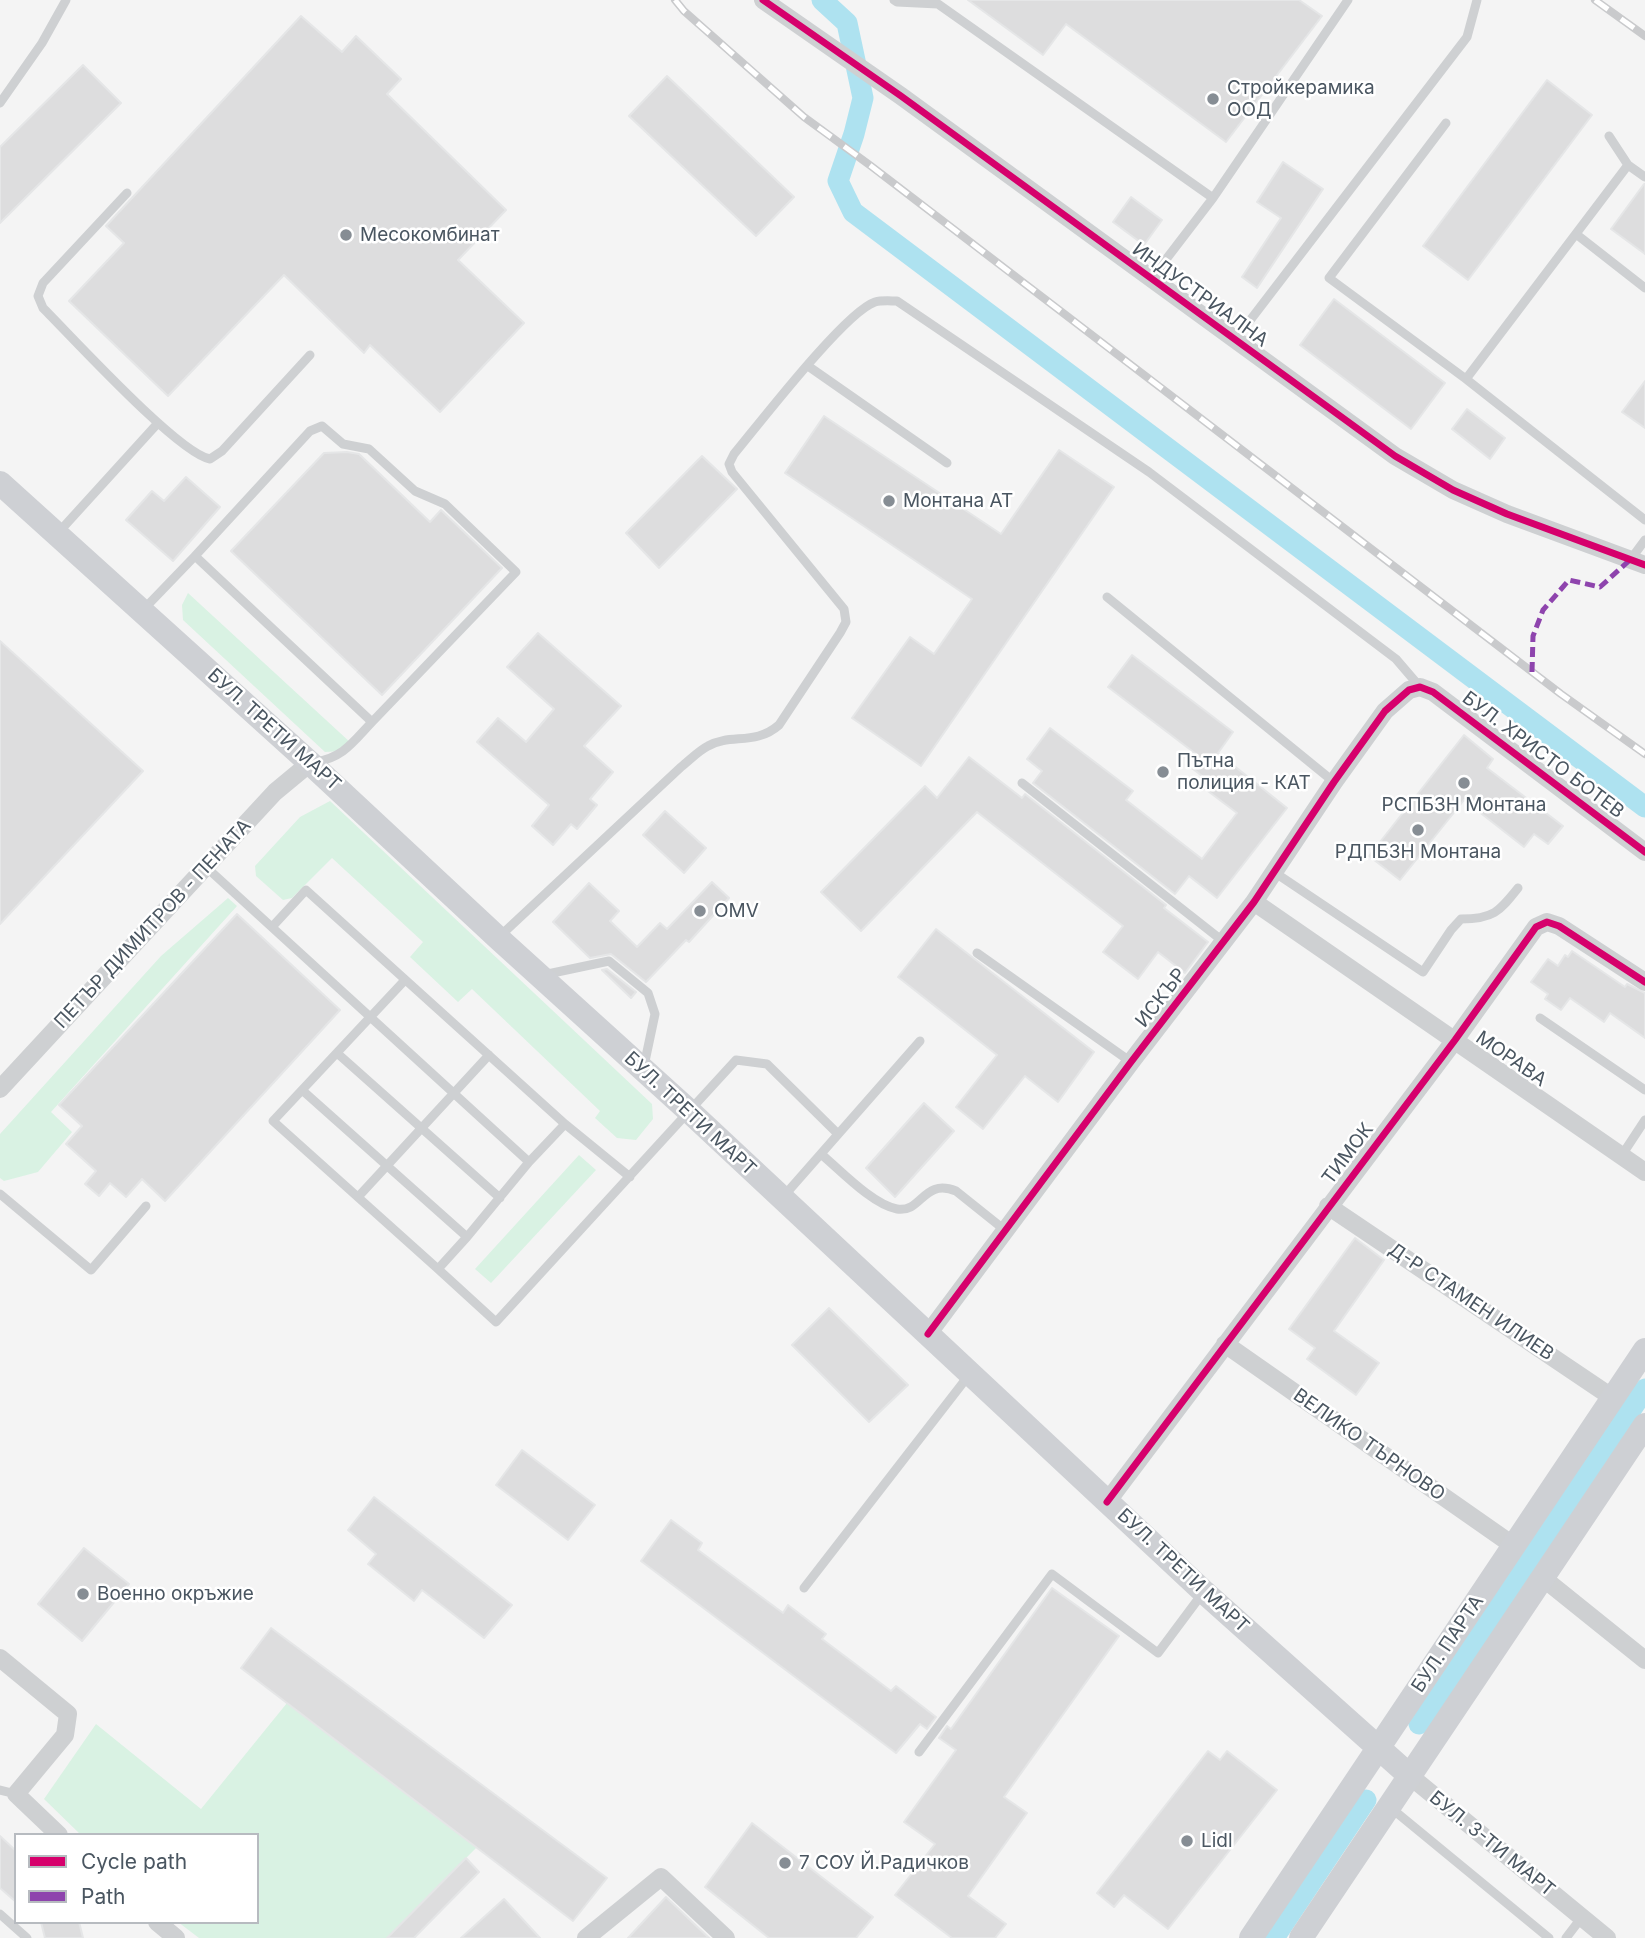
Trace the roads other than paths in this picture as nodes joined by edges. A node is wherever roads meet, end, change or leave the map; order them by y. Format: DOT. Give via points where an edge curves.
graph roads {
  1 [pos="66,0"];
  2 [pos="763,0"];
  3 [pos="894,0"];
  4 [pos="1348,0"];
  5 [pos="1477,0"];
  6 [pos="0,103"];
  7 [pos="1446,123"];
  8 [pos="1609,136"];
  9 [pos="1628,165"];
  10 [pos="1645,177"];
  11 [pos="127,193"];
  12 [pos="1213,198"];
  13 [pos="1576,234"];
  14 [pos="1151,279"];
  15 [pos="1645,288"];
  16 [pos="1235,340"];
  17 [pos="310,355"];
  18 [pos="807,366"];
  19 [pos="1466,379"];
  20 [pos="158,423"];
  21 [pos="947,463"];
  22 [pos="0,483"];
  23 [pos="1645,520"];
  24 [pos="57,535"];
  25 [pos="1645,540"];
  26 [pos="195,556"];
  27 [pos="1638,562"];
  28 [pos="1108,597"];
  29 [pos="143,610"];
  30 [pos="1420,688"];
  31 [pos="372,722"];
  32 [pos="310,763"];
  33 [pos="1334,782"];
  34 [pos="1022,783"];
  35 [pos="1645,852"];
  36 [pos="206,867"];
  37 [pos="1274,872"];
  38 [pos="1518,888"];
  39 [pos="1254,902"];
  40 [pos="272,927"];
  41 [pos="498,938"];
  42 [pos="1224,942"];
  43 [pos="977,953"];
  44 [pos="540,976"];
  45 [pos="405,980"];
  46 [pos="1645,982"];
  47 [pos="371,1017"];
  48 [pos="1540,1018"];
  49 [pos="1455,1040"];
  50 [pos="920,1041"];
  51 [pos="337,1053"];
  52 [pos="489,1055"];
  53 [pos="1130,1062"];
  54 [pos="643,1071"];
  55 [pos="0,1089"];
  56 [pos="302,1090"];
  57 [pos="1645,1090"];
  58 [pos="454,1093"];
  59 [pos="689,1111"];
  60 [pos="1645,1120"];
  61 [pos="565,1124"];
  62 [pos="421,1128"];
  63 [pos="838,1134"];
  64 [pos="821,1154"];
  65 [pos="1622,1155"];
  66 [pos="529,1162"];
  67 [pos="387,1166"];
  68 [pos="1645,1172"];
  69 [pos="630,1177"];
  70 [pos="0,1194"];
  71 [pos="358,1197"];
  72 [pos="500,1198"];
  73 [pos="781,1199"];
  74 [pos="146,1206"];
  75 [pos="1328,1206"];
  76 [pos="1006,1231"];
  77 [pos="467,1237"];
  78 [pos="438,1269"];
  79 [pos="928,1334"];
  80 [pos="1225,1344"];
  81 [pos="1645,1350"];
  82 [pos="970,1374"];
  83 [pos="1613,1398"];
  84 [pos="1645,1425"];
  85 [pos="1107,1502"];
  86 [pos="1514,1546"];
  87 [pos="1543,1578"];
  88 [pos="804,1588"];
  89 [pos="1204,1592"];
  90 [pos="0,1658"];
  91 [pos="1645,1660"];
  92 [pos="1378,1748"];
  93 [pos="919,1752"];
  94 [pos="1410,1776"];
  95 [pos="8,1792"];
  96 [pos="1389,1807"];
  97 [pos="57,1833"];
  98 [pos="0,1914"];
  99 [pos="1582,1917"];
  100 [pos="159,1924"];
  101 [pos="27,1938"];
  102 [pos="176,1938"];
  103 [pos="586,1938"];
  104 [pos="726,1938"];
  105 [pos="1251,1938"];
  106 [pos="1301,1938"];
  107 [pos="1549,1938"];
  108 [pos="1566,1938"];
  109 [pos="1607,1938"];
  1 -- 6 [label="lane"];
  2 -- 14 [label="street, ИНДУСТРИАЛНА"];
  3 -- 12 [label="lane" via="939,4"];
  4 -- 12 [label="lane"];
  5 -- 16 [label="lane" via="1467,37"];
  7 -- 19 [label="lane" via="1329,278"];
  8 -- 9 [label="lane"];
  9 -- 10 [label="lane"];
  9 -- 13 [label="lane"];
  11 -- 20 [label="lane" via="43,283 38,296 43,309"];
  12 -- 14 [label="lane"];
  13 -- 15 [label="lane"];
  13 -- 19 [label="lane"];
  14 -- 16 [label="street, ИНДУСТРИАЛНА"];
  16 -- 27 [label="street, ИНДУСТРИАЛНА" via="1395,456 1453,490"];
  17 -- 20 [label="lane" via="210,459 201,458"];
  18 -- 21 [label="lane"];
  18 -- 30 [label="lane" via="855,315 875,302 897,301 1149,472 1396,659"];
  18 -- 41 [label="lane" via="729,464 844,609 846,622 779,725 759,737 709,745"];
  19 -- 23 [label="lane"];
  20 -- 24 [label="lane"];
  22 -- 24 [label="main road, БУЛ. ТРЕТИ МАРТ"];
  24 -- 29 [label="main road, БУЛ. ТРЕТИ МАРТ"];
  25 -- 27 [label="lane"];
  26 -- 29 [label="lane"];
  26 -- 31 [label="lane"];
  26 -- 31 [label="lane" via="310,431 321,426 344,444 369,450 415,492 445,504 515,569"];
  28 -- 33 [label="lane"];
  29 -- 32 [label="main road, БУЛ. ТРЕТИ МАРТ"];
  30 -- 33 [label="street, ИСКЪР" via="1395,700"];
  30 -- 35 [label="street, БУЛ. ХРИСТО БОТЕВ" via="1433,692"];
  31 -- 32 [label="lane" via="346,751 332,760"];
  32 -- 36 [label="street, ПЕТЪР ДИМИТРОВ - ПЕНАТА" via="275,792"];
  32 -- 41 [label="main road, БУЛ. ТРЕТИ МАРТ"];
  33 -- 37 [label="street, ИСКЪР"];
  34 -- 42 [label="lane"];
  36 -- 40 [label="lane"];
  36 -- 55 [label="street, ПЕТЪР ДИМИТРОВ - ПЕНАТА"];
  37 -- 38 [label="lane" via="1423,972 1461,919 1496,914"];
  37 -- 39 [label="street, ИСКЪР"];
  39 -- 42 [label="street, ИСКЪР"];
  39 -- 49 [label="street, МОРАВА"];
  40 -- 45 [label="lane" via="306,890"];
  40 -- 47 [label="lane"];
  41 -- 44 [label="main road, БУЛ. ТРЕТИ МАРТ"];
  42 -- 53 [label="street, ИСКЪР"];
  43 -- 53 [label="lane"];
  44 -- 54 [label="main road, БУЛ. ТРЕТИ МАРТ"];
  44 -- 54 [label="lane" via="609,961 648,993 655,1014"];
  45 -- 47 [label="lane"];
  45 -- 52 [label="lane"];
  46 -- 49 [label="street, ТИМОК" via="1559,926 1543,923"];
  47 -- 51 [label="lane"];
  47 -- 58 [label="lane"];
  48 -- 57 [label="lane"];
  49 -- 65 [label="street, МОРАВА"];
  49 -- 75 [label="street, ТИМОК"];
  50 -- 63 [label="lane"];
  51 -- 56 [label="lane"];
  51 -- 62 [label="lane"];
  52 -- 58 [label="lane"];
  52 -- 61 [label="lane"];
  53 -- 76 [label="street, ИСКЪР"];
  54 -- 59 [label="main road, БУЛ. ТРЕТИ МАРТ"];
  56 -- 67 [label="lane"];
  56 -- 71 [label="lane" via="273,1121"];
  58 -- 62 [label="lane"];
  58 -- 66 [label="lane"];
  59 -- 63 [label="lane" via="736,1060 767,1064"];
  59 -- 69 [label="lane"];
  59 -- 73 [label="main road, БУЛ. ТРЕТИ МАРТ"];
  60 -- 65 [label="lane"];
  61 -- 66 [label="lane"];
  61 -- 69 [label="lane"];
  62 -- 67 [label="lane"];
  62 -- 72 [label="lane"];
  63 -- 64 [label="lane"];
  64 -- 73 [label="lane"];
  64 -- 76 [label="lane" via="883,1205 910,1208 932,1190 947,1187"];
  65 -- 68 [label="street, МОРАВА"];
  66 -- 72 [label="lane"];
  67 -- 71 [label="lane"];
  67 -- 77 [label="lane"];
  69 -- 78 [label="lane" via="496,1322"];
  70 -- 74 [label="lane" via="91,1270"];
  71 -- 78 [label="lane"];
  72 -- 77 [label="lane"];
  73 -- 79 [label="main road, БУЛ. ТРЕТИ МАРТ"];
  75 -- 80 [label="street, ТИМОК"];
  75 -- 83 [label="street, Д-Р СТАМЕН ИЛИЕВ"];
  76 -- 79 [label="street, ИСКЪР"];
  77 -- 78 [label="lane"];
  79 -- 82 [label="main road, БУЛ. ТРЕТИ МАРТ"];
  80 -- 85 [label="street, ТИМОК"];
  80 -- 86 [label="street, ВЕЛИКО ТЪРНОВО"];
  81 -- 83 [label="main road, БУЛ. ПАРТА"];
  82 -- 85 [label="main road, БУЛ. ТРЕТИ МАРТ"];
  82 -- 88 [label="lane"];
  83 -- 86 [label="main road, БУЛ. ПАРТА"];
  84 -- 87 [label="main road"];
  85 -- 89 [label="main road, БУЛ. ТРЕТИ МАРТ"];
  86 -- 92 [label="main road, БУЛ. ПАРТА"];
  87 -- 91 [label="street"];
  87 -- 94 [label="main road"];
  89 -- 92 [label="main road, БУЛ. ТРЕТИ МАРТ"];
  89 -- 93 [label="lane" via="1158,1653 1052,1574"];
  90 -- 95 [label="street" via="68,1714 65,1735"];
  92 -- 94 [label="main road, БУЛ. 3-ТИ МАРТ"];
  92 -- 105 [label="main road, БУЛ. ПАРТА"];
  94 -- 96 [label="main road"];
  94 -- 99 [label="street, БУЛ. 3-ТИ МАРТ"];
  95 -- 97 [label="street"];
  96 -- 106 [label="main road"];
  96 -- 107 [label="lane"];
  98 -- 101 [label="lane"];
  99 -- 108 [label="lane"];
  99 -- 109 [label="street, БУЛ. 3-ТИ МАРТ"];
  100 -- 102 [label="street"];
  103 -- 104 [label="street" via="661,1877"];
}
